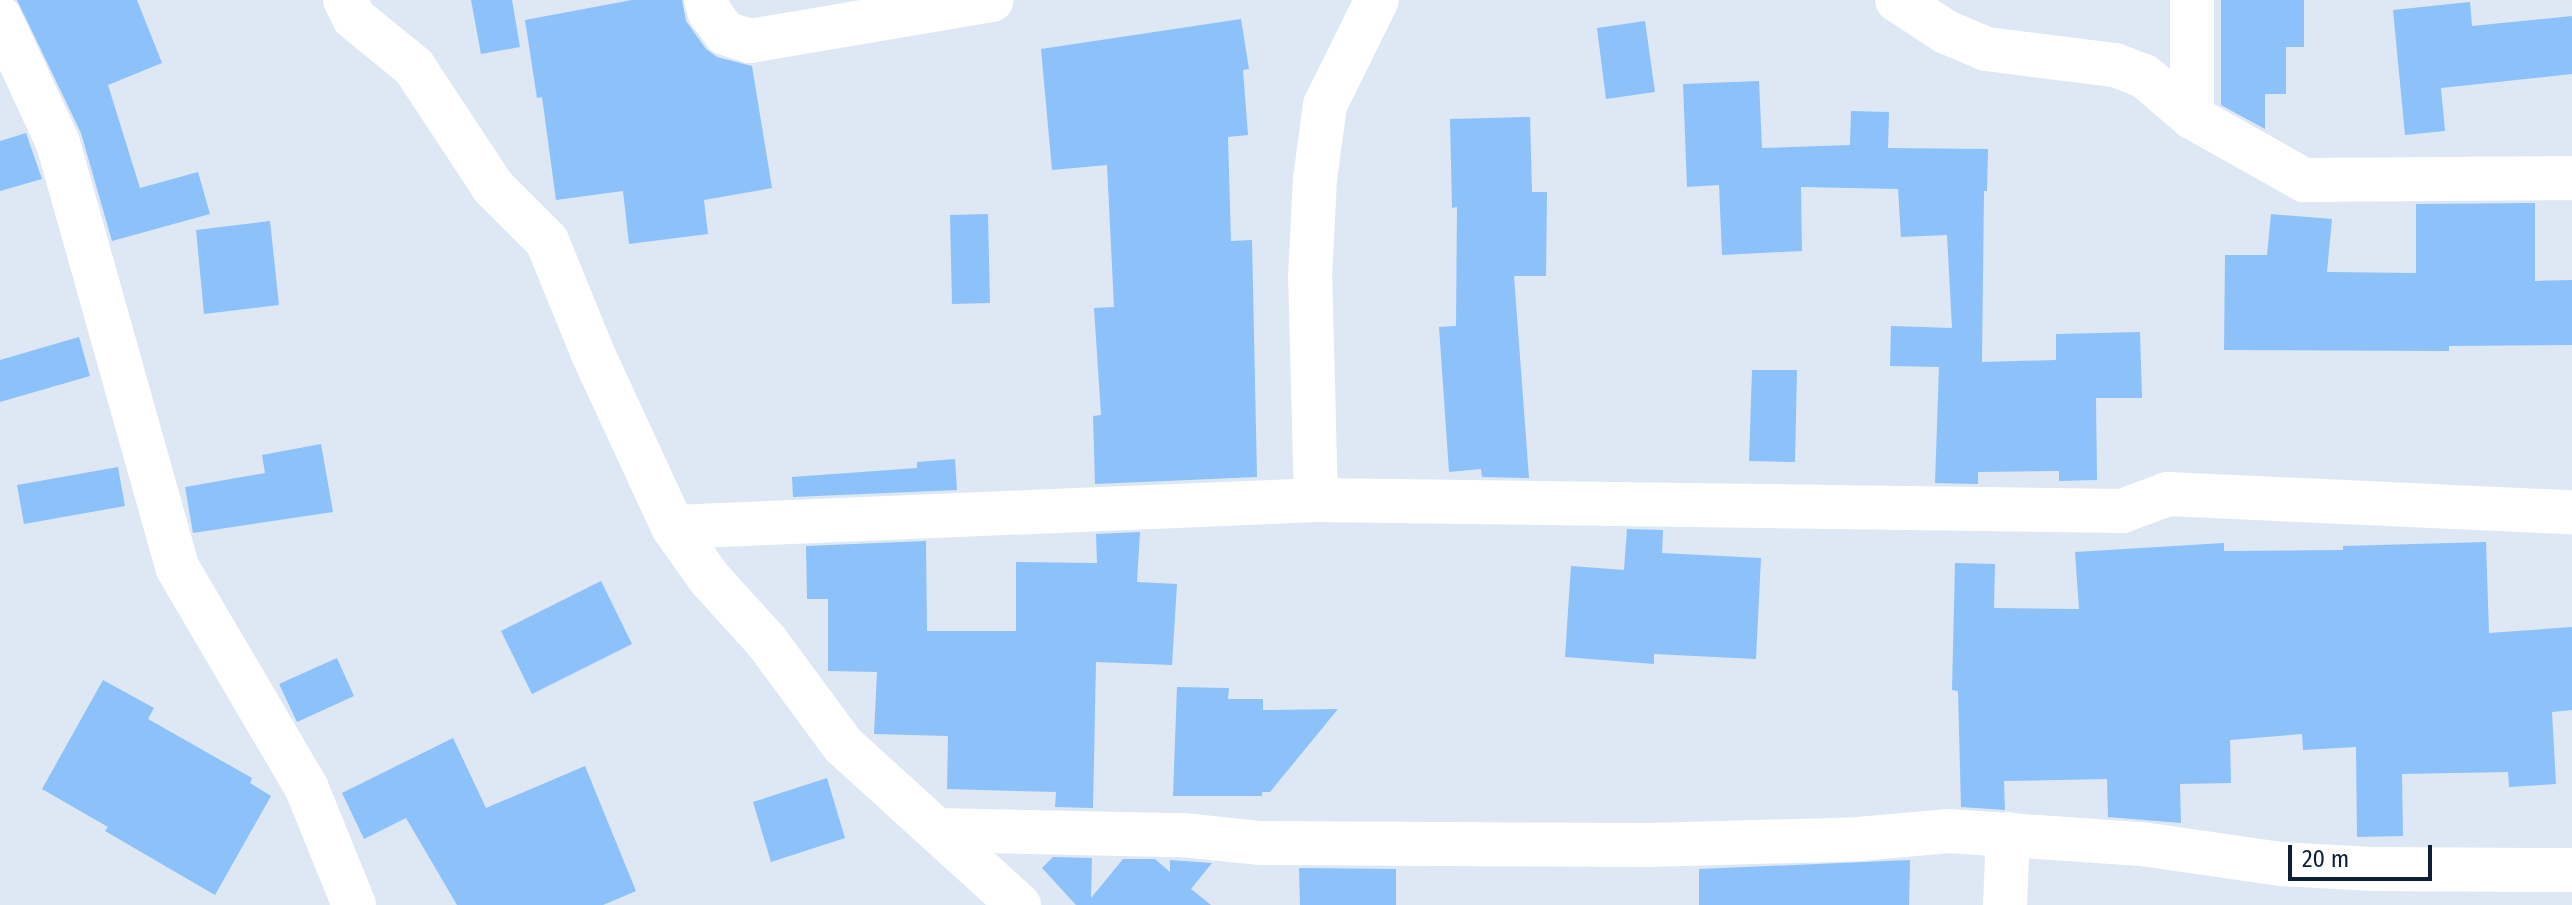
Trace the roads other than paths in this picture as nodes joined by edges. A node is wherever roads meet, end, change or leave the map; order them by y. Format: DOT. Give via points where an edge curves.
graph roads {
  1 [pos="345,0"];
  2 [pos="706,0"];
  3 [pos="992,0"];
  4 [pos="1377,0"];
  5 [pos="1897,0"];
  6 [pos="2192,0"];
  7 [pos="0,18"];
  8 [pos="2192,117"];
  9 [pos="2572,178"];
  10 [pos="1316,500"];
  11 [pos="2572,512"];
  12 [pos="673,527"];
  13 [pos="937,830"];
  14 [pos="2008,834"];
  15 [pos="2572,870"];
  16 [pos="354,905"];
  17 [pos="1019,905"];
  18 [pos="2005,905"];
  1 -- 12 [label="street" via="354,18 414,67 493,187 547,241"];
  2 -- 3 [label="street" via="725,33 750,41"];
  4 -- 10 [label="street" via="1325,105 1315,179 1310,277"];
  5 -- 8 [label="street" via="1946,32 1986,49 2115,65 2144,76"];
  6 -- 8 [label="street"];
  7 -- 16 [label="street" via="58,143 177,567 307,789"];
  8 -- 9 [label="street" via="2304,180"];
  10 -- 11 [label="street" via="2122,511 2168,494"];
  10 -- 12 [label="street"];
  12 -- 13 [label="street" via="843,745"];
  13 -- 14 [label="street" via="1183,835 1261,843 1618,845 1859,839 1949,831"];
  13 -- 17 [label="street"];
  14 -- 15 [label="street" via="2142,844 2281,864"];
  14 -- 18 [label="street"];
}
